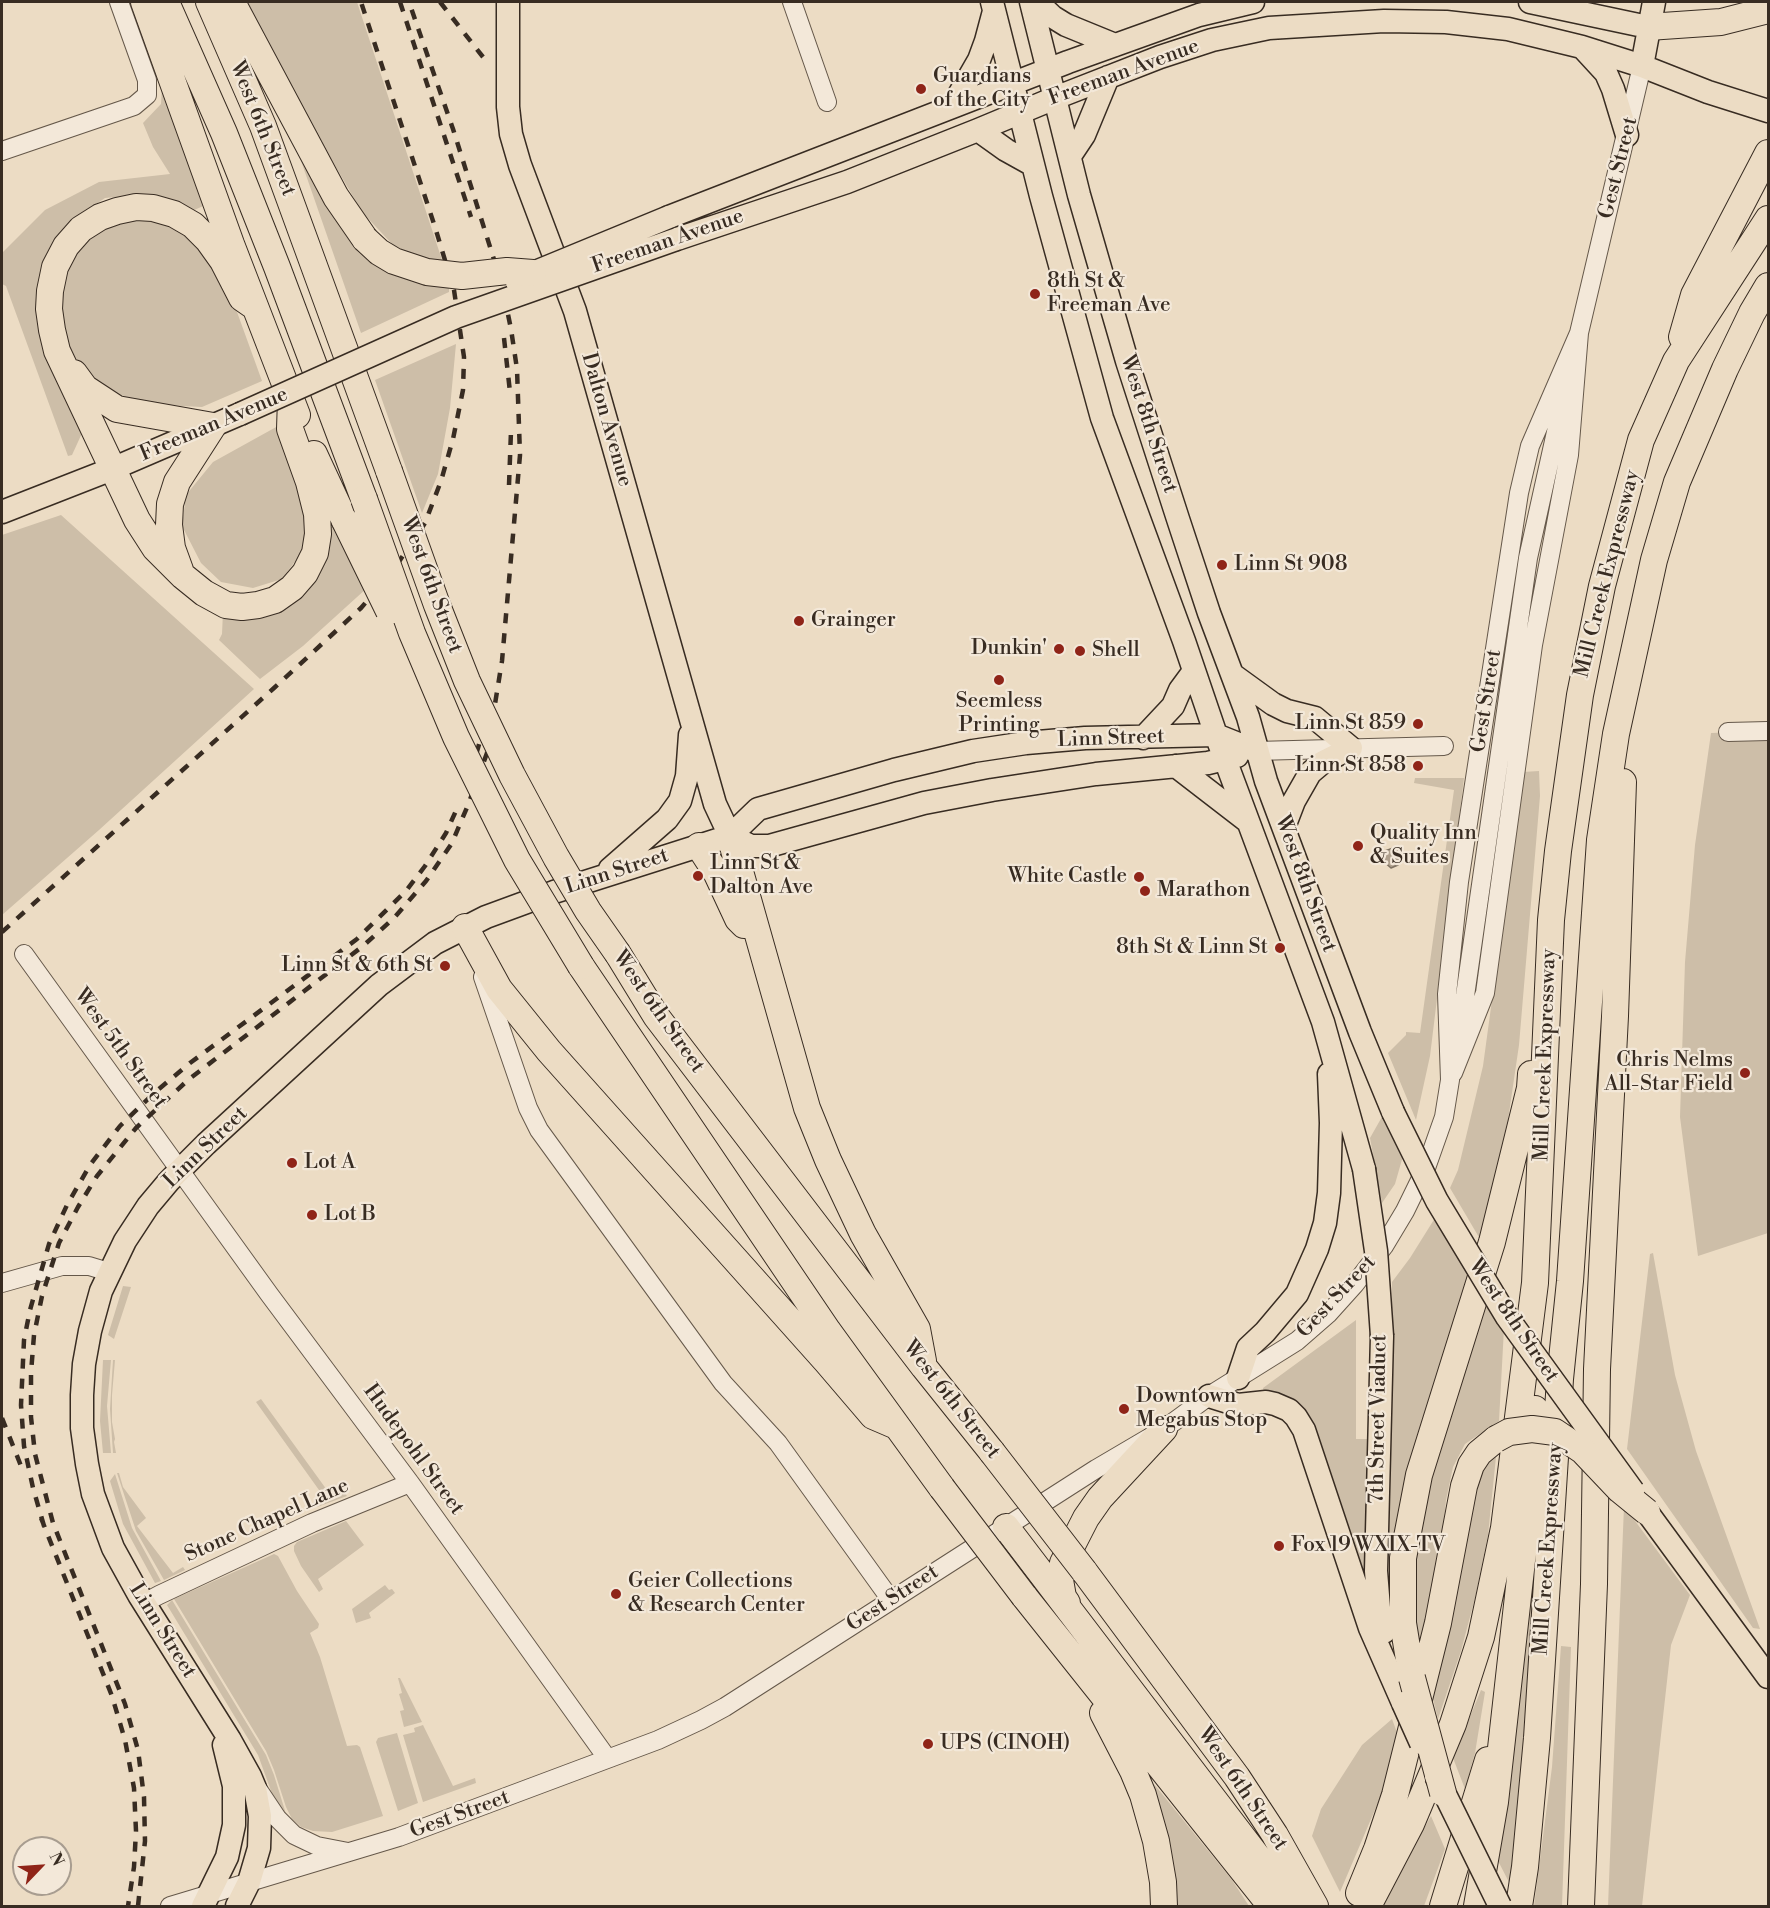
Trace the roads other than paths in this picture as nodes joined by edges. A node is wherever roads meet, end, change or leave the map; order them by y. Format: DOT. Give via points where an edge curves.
graph roads {
  1 [pos="119,2"];
  2 [pos="144,2"];
  3 [pos="166,2"];
  4 [pos="508,2"];
  5 [pos="792,2"];
  6 [pos="1031,2"];
  7 [pos="1037,2"];
  8 [pos="1253,2"];
  9 [pos="1530,2"];
  10 [pos="1654,2"];
  11 [pos="217,3"];
  12 [pos="1572,4"];
  13 [pos="993,5"];
  14 [pos="1768,10"];
  15 [pos="1648,27"];
  16 [pos="168,34"];
  17 [pos="1115,45"];
  18 [pos="1582,47"];
  19 [pos="1642,66"];
  20 [pos="1048,69"];
  21 [pos="1108,77"];
  22 [pos="1014,83"];
  23 [pos="1055,98"];
  24 [pos="827,102"];
  25 [pos="952,106"];
  26 [pos="1768,111"];
  27 [pos="1021,113"];
  28 [pos="978,130"];
  29 [pos="1627,135"];
  30 [pos="2,151"];
  31 [pos="1768,153"];
  32 [pos="1070,156"];
  33 [pos="1033,165"];
  34 [pos="1768,219"];
  35 [pos="533,273"];
  36 [pos="1768,286"];
  37 [pos="255,307"];
  38 [pos="456,317"];
  39 [pos="1579,333"];
  40 [pos="57,351"];
  41 [pos="1676,361"];
  42 [pos="291,399"];
  43 [pos="213,426"];
  44 [pos="112,469"];
  45 [pos="2,512"];
  46 [pos="183,576"];
  47 [pos="1194,671"];
  48 [pos="1233,675"];
  49 [pos="434,689"];
  50 [pos="692,725"];
  51 [pos="1768,731"];
  52 [pos="1728,732"];
  53 [pos="1616,734"];
  54 [pos="1216,735"];
  55 [pos="1143,738"];
  56 [pos="1444,746"];
  57 [pos="1351,748"];
  58 [pos="1256,751"];
  59 [pos="1225,760"];
  60 [pos="1176,766"];
  61 [pos="1247,821"];
  62 [pos="1284,827"];
  63 [pos="730,836"];
  64 [pos="699,846"];
  65 [pos="603,875"];
  66 [pos="1551,920"];
  67 [pos="465,927"];
  68 [pos="761,946"];
  69 [pos="24,954"];
  70 [pos="1323,1022"];
  71 [pos="1450,1080"];
  72 [pos="179,1171"];
  73 [pos="109,1272"];
  74 [pos="2,1283"];
  75 [pos="1535,1283"];
  76 [pos="924,1367"];
  77 [pos="1238,1378"];
  78 [pos="1209,1396"];
  79 [pos="894,1425"];
  80 [pos="1164,1429"];
  81 [pos="410,1483"];
  82 [pos="1647,1512"];
  83 [pos="1006,1527"];
  84 [pos="891,1600"];
  85 [pos="144,1603"];
  86 [pos="1074,1617"];
  87 [pos="1056,1636"];
  88 [pos="1511,1664"];
  89 [pos="1768,1677"];
  90 [pos="206,1702"];
  91 [pos="1403,1703"];
  92 [pos="607,1758"];
  93 [pos="250,1776"];
  94 [pos="1443,1793"];
  95 [pos="1213,1832"];
  96 [pos="352,1853"];
  97 [pos="249,1882"];
  98 [pos="1289,1898"];
  99 [pos="207,1900"];
  100 [pos="170,1906"];
  101 [pos="237,1906"];
  102 [pos="1164,1906"];
  103 [pos="1256,1906"];
  104 [pos="1315,1906"];
  105 [pos="1353,1906"];
  106 [pos="1368,1906"];
  107 [pos="1443,1906"];
  108 [pos="1477,1906"];
  109 [pos="1500,1906"];
  110 [pos="1519,1906"];
  111 [pos="1581,1906"];
  1 -- 30 [label="street" via="147,80 147,95 135,106"];
  2 -- 16 [label="highway"];
  3 -- 16 [label="highway, West 6th Street"];
  4 -- 50 [label="main road, Dalton Avenue" via="511,134 575,311"];
  5 -- 24 [label="street"];
  6 -- 20 [label="main road, West 8th Street"];
  7 -- 17 [label="main road" via="1066,25"];
  8 -- 17 [label="main road, Freeman Avenue" via="1199,15"];
  9 -- 12 [label="main road"];
  10 -- 15 [label="main road, Gest Street"];
  11 -- 35 [label="highway, bridge" via="336,197 379,252 427,272 462,276 507,271"];
  11 -- 76 [label="highway, West 6th Street, bridge" via="429,584 467,681 512,775 588,912 656,1016"];
  12 -- 15 [label="main road"];
  13 -- 22 [label="main road, West 8th Street"];
  13 -- 25 [label="main road" via="979,60"];
  14 -- 15 [label="highway" via="1721,22"];
  15 -- 19 [label="main road, Gest Street"];
  16 -- 37 [label="highway"];
  16 -- 49 [label="highway, West 6th Street, bridge" via="224,134"];
  17 -- 20 [label="main road, Freeman Avenue"];
  18 -- 19 [label="main road, Freeman Avenue"];
  18 -- 21 [label="main road, Freeman Avenue" via="1508,29 1446,22 1384,21 1269,28 1212,40"];
  18 -- 29 [label="main road" via="1606,73"];
  19 -- 26 [label="main road, Freeman Avenue"];
  19 -- 29 [label="street, Gest Street"];
  20 -- 22 [label="main road, Freeman Avenue"];
  20 -- 23 [label="main road, West 8th Street"];
  21 -- 23 [label="main road, Freeman Avenue"];
  21 -- 32 [label="main road" via="1084,135"];
  22 -- 25 [label="main road, Freeman Avenue"];
  22 -- 27 [label="main road, West 8th Street"];
  23 -- 27 [label="main road, Freeman Avenue"];
  23 -- 32 [label="main road, West 8th Street"];
  25 -- 35 [label="main road, Freeman Avenue, bridge"];
  27 -- 28 [label="main road, Freeman Avenue"];
  27 -- 33 [label="main road, West 8th Street"];
  28 -- 33 [label="main road"];
  28 -- 38 [label="main road, Freeman Avenue, bridge" via="847,182"];
  29 -- 39 [label="street, Gest Street"];
  31 -- 41 [label="highway" via="1694,295"];
  32 -- 48 [label="main road, West 8th Street" via="1127,361"];
  33 -- 47 [label="main road, West 8th Street" via="1102,418"];
  34 -- 41 [label="highway, Mill Creek Expressway"];
  35 -- 38 [label="main road, Freeman Avenue, bridge"];
  36 -- 53 [label="highway, Mill Creek Expressway" via="1725,369 1677,482 1654,560"];
  37 -- 40 [label="highway" via="242,298 223,261 193,225 174,214 136,207 100,217 81,229 66,246 55,267 50,291 50,319"];
  37 -- 42 [label="highway"];
  38 -- 43 [label="main road, Freeman Avenue, bridge"];
  39 -- 71 [label="street" via="1528,558"];
  39 -- 71 [label="street, Gest Street" via="1569,455 1533,645 1485,993"];
  39 -- 71 [label="street, Gest Street" via="1530,446 1519,493 1459,882 1447,994"];
  40 -- 43 [label="highway" via="85,388 117,409"];
  40 -- 44 [label="highway"];
  41 -- 66 [label="highway, Mill Creek Expressway" via="1641,440 1602,586 1580,695"];
  42 -- 46 [label="highway" via="290,429 317,514 315,553 305,573 275,600 242,607 226,605"];
  42 -- 49 [label="highway, bridge" via="412,659"];
  43 -- 44 [label="main road, Freeman Avenue"];
  43 -- 46 [label="highway" via="177,482 170,504 172,548"];
  44 -- 45 [label="main road, Freeman Avenue"];
  44 -- 46 [label="highway" via="155,548"];
  47 -- 54 [label="main road, West 8th Street"];
  47 -- 55 [label="main road" via="1173,706"];
  48 -- 57 [label="main road" via="1273,704 1314,718"];
  48 -- 58 [label="main road, West 8th Street"];
  49 -- 79 [label="highway, West 6th Street, bridge" via="517,860 581,966"];
  50 -- 63 [label="main road, Dalton Avenue" via="715,804"];
  50 -- 65 [label="main road" via="687,776 680,801 658,828"];
  51 -- 52 [label="street"];
  53 -- 110 [label="highway, Mill Creek Expressway" via="1600,840 1537,1738"];
  53 -- 111 [label="highway" via="1623,776 1597,1369 1594,1584"];
  54 -- 55 [label="main road, Linn Street"];
  54 -- 58 [label="main road, Linn Street"];
  54 -- 59 [label="main road, West 8th Street"];
  55 -- 63 [label="main road, Linn Street" via="1026,742 973,750 758,809"];
  56 -- 57 [label="street, Linn Street"];
  57 -- 58 [label="street, Linn Street"];
  57 -- 62 [label="main road" via="1310,773"];
  58 -- 59 [label="main road, Linn Street"];
  58 -- 62 [label="main road, West 8th Street"];
  59 -- 60 [label="main road, Linn Street"];
  59 -- 61 [label="main road, West 8th Street"];
  60 -- 61 [label="main road"];
  60 -- 63 [label="main road, Linn Street" via="1073,777 924,803 769,846 751,846"];
  61 -- 70 [label="main road, West 8th Street"];
  62 -- 82 [label="main road, West 8th Street, bridge" via="1360,1032 1393,1112 1437,1201 1507,1317"];
  63 -- 64 [label="main road, Linn Street"];
  63 -- 68 [label="highway"];
  64 -- 65 [label="main road, Linn Street"];
  64 -- 68 [label="highway" via="738,919"];
  65 -- 67 [label="main road, Linn Street"];
  66 -- 75 [label="highway, Mill Creek Expressway"];
  66 -- 94 [label="highway, bridge" via="1539,953 1525,1111 1492,1242 1419,1475 1403,1558 1403,1623 1412,1678"];
  67 -- 72 [label="main road, Linn Street" via="420,953 379,985"];
  67 -- 79 [label="highway" via="499,989 549,1051 873,1416"];
  67 -- 84 [label="street" via="539,1130 723,1383 778,1443"];
  68 -- 76 [label="highway" via="807,1108 863,1234 917,1329"];
  69 -- 72 [label="street, West 5th Street"];
  70 -- 77 [label="main road" via="1331,1123 1325,1223 1297,1294 1248,1348"];
  70 -- 91 [label="main road, 7th Street Viaduct, bridge" via="1364,1169 1376,1251 1382,1336 1376,1571 1385,1638"];
  71 -- 77 [label="street, Gest Street" via="1444,1117 1426,1168 1384,1246 1328,1314 1297,1341"];
  72 -- 73 [label="main road, Linn Street" via="140,1217"];
  72 -- 81 [label="street, Hudepohl Street"];
  73 -- 74 [label="street" via="89,1266 62,1266"];
  73 -- 85 [label="main road, Linn Street" via="95,1310 84,1364 84,1446 105,1528"];
  75 -- 88 [label="highway" via="1534,1453"];
  75 -- 106 [label="highway, Mill Creek Expressway" via="1504,1528 1481,1637 1445,1744 1411,1824"];
  76 -- 98 [label="highway, West 6th Street, bridge" via="1084,1571 1237,1777 1275,1835"];
  77 -- 78 [label="street, Gest Street"];
  78 -- 80 [label="street, Gest Street"];
  78 -- 91 [label="main road" via="1238,1405 1266,1402 1289,1410 1296,1417 1304,1430 1370,1628"];
  79 -- 87 [label="highway, West 6th Street, bridge"];
  80 -- 83 [label="street, Gest Street"];
  80 -- 86 [label="highway" via="1100,1498 1063,1563 1063,1597"];
  81 -- 85 [label="street, Stone Chapel Lane" via="312,1523"];
  81 -- 92 [label="street, Hudepohl Street"];
  82 -- 89 [label="main road, West 8th Street"];
  82 -- 105 [label="highway, bridge" via="1583,1451 1555,1432 1509,1432 1479,1453 1464,1486 1438,1623 1395,1795"];
  83 -- 84 [label="street, Gest Street"];
  83 -- 86 [label="highway"];
  84 -- 92 [label="street, Gest Street" via="725,1707 658,1740"];
  85 -- 90 [label="main road, Linn Street"];
  86 -- 98 [label="highway"];
  87 -- 95 [label="highway"];
  87 -- 102 [label="highway" via="1112,1730 1143,1795 1156,1841"];
  88 -- 107 [label="highway" via="1485,1772"];
  88 -- 108 [label="highway" via="1495,1802"];
  90 -- 93 [label="main road, Linn Street"];
  90 -- 99 [label="main road, Linn Street" via="228,1761 235,1800 229,1850"];
  91 -- 94 [label="main road, 7th Street Viaduct, bridge"];
  92 -- 96 [label="street, Gest Street"];
  93 -- 96 [label="street" via="294,1835 317,1846"];
  93 -- 97 [label="main road, Linn Street" via="258,1797 261,1827 258,1856"];
  94 -- 109 [label="main road, 7th Street Viaduct, bridge"];
  95 -- 98 [label="highway"];
  95 -- 103 [label="highway"];
  96 -- 97 [label="street, Gest Street"];
  97 -- 99 [label="street, Gest Street"];
  97 -- 101 [label="main road, Linn Street"];
  98 -- 104 [label="highway, West 6th Street"];
  99 -- 100 [label="street, Gest Street"];
}
